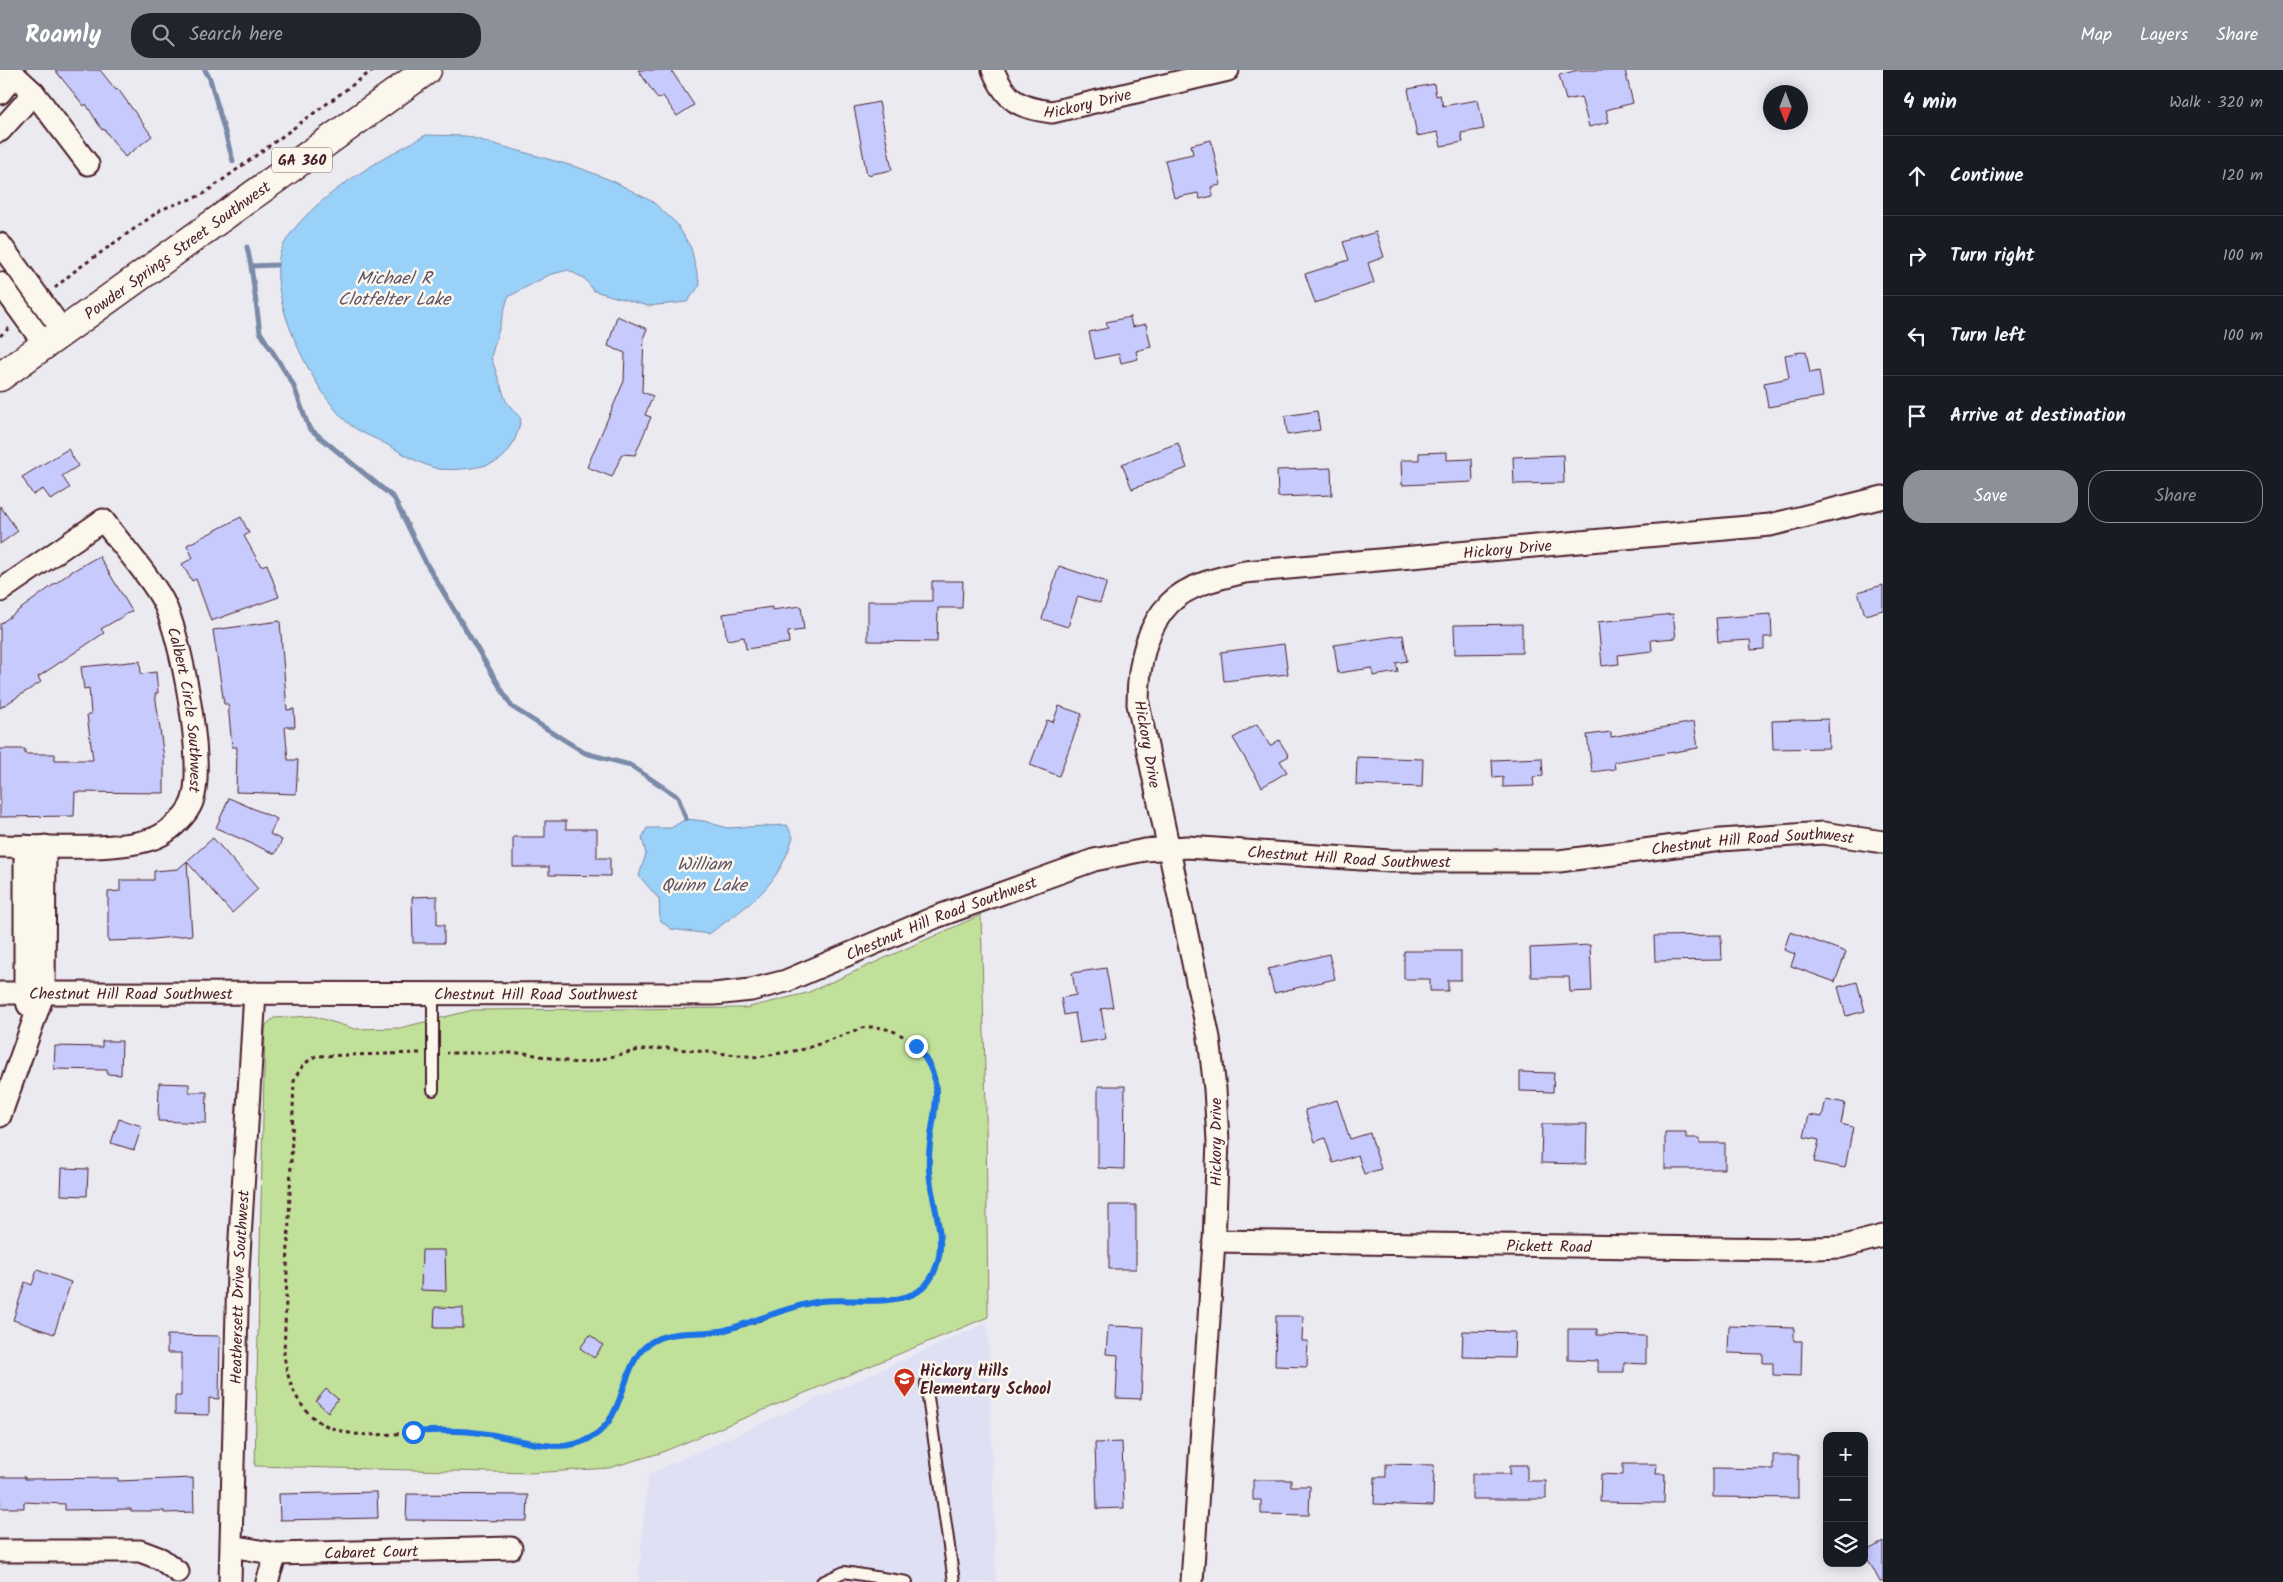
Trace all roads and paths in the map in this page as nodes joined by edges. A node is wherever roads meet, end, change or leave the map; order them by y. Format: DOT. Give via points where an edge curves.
graph roads {
  1 [pos="373,70"];
  2 [pos="427,70"];
  3 [pos="993,70"];
  4 [pos="1228,70"];
  5 [pos="12,72"];
  6 [pos="0,93"];
  7 [pos="34,93"];
  8 [pos="0,131"];
  9 [pos="88,164"];
  10 [pos="0,244"];
  11 [pos="0,283"];
  12 [pos="41,300"];
  13 [pos="24,316"];
  14 [pos="0,336"];
  15 [pos="54,338"];
  16 [pos="0,377"];
  17 [pos="1883,497"];
  18 [pos="0,591"];
  19 [pos="1883,842"];
  20 [pos="0,846"];
  21 [pos="35,846"];
  22 [pos="1169,848"];
  23 [pos="35,992"];
  24 [pos="0,993"];
  25 [pos="255,993"];
  26 [pos="433,993"];
  27 [pos="421,1053"];
  28 [pos="445,1053"];
  29 [pos="433,1090"];
  30 [pos="0,1116"];
  31 [pos="1883,1236"];
  32 [pos="1214,1241"];
  33 [pos="926,1383"];
  34 [pos="232,1546"];
  35 [pos="511,1548"];
  36 [pos="0,1551"];
  37 [pos="276,1554"];
  38 [pos="178,1572"];
  39 [pos="230,1582"];
  40 [pos="267,1582"];
  41 [pos="822,1582"];
  42 [pos="906,1582"];
  43 [pos="954,1582"];
  44 [pos="1192,1582"];
  1 -- 12 [label="path" via="202,195 162,210 72,273"];
  2 -- 15 [label="main road, Powder Springs Street Southwest / GA 360"];
  3 -- 4 [label="street, Hickory Drive" via="1002,91 1008,96 1028,109 1052,112"];
  5 -- 6 [label="street"];
  5 -- 7 [label="street"];
  7 -- 8 [label="street"];
  7 -- 9 [label="street"];
  10 -- 12 [label="street"];
  11 -- 13 [label="street"];
  12 -- 15 [label="street"];
  13 -- 14 [label="path"];
  13 -- 15 [label="street"];
  15 -- 16 [label="main road, Powder Springs Street Southwest / GA 360"];
  17 -- 22 [label="street, Hickory Drive" via="1770,525 1245,572 1189,590 1170,603 1156,623 1144,648 1138,674 1138,704"];
  18 -- 21 [label="street, Calbert Circle Southwest" via="103,520 162,598 173,622 180,646 196,747 192,802 179,821 160,835 124,846"];
  19 -- 22 [label="street, Chestnut Hill Road Southwest" via="1813,834 1721,840 1559,861 1390,861"];
  20 -- 21 [label="street, Calbert Circle Southwest"];
  21 -- 23 [label="street"];
  22 -- 26 [label="street, Chestnut Hill Road Southwest" via="1094,860 936,917 786,981 751,990 714,994"];
  22 -- 32 [label="street, Hickory Drive" via="1209,1038 1218,1141"];
  23 -- 24 [label="street, Chestnut Hill Road Southwest"];
  23 -- 25 [label="street, Chestnut Hill Road Southwest"];
  23 -- 30 [label="street" via="25,1050"];
  25 -- 26 [label="street, Chestnut Hill Road Southwest"];
  25 -- 34 [label="street, Heathersett Drive Southwest" via="238,1271"];
  26 -- 29 [label="lane"];
  27 -- 28 [label="path" via="316,1056 306,1062 294,1081 284,1354 289,1379 301,1403 328,1426 353,1434 458,1431 554,1446 576,1444 595,1435 609,1422 638,1355 658,1338 723,1330 799,1305 910,1296 923,1288 936,1269 940,1249 929,1169 936,1081 932,1067 916,1046 891,1030 864,1027 805,1049 758,1057 667,1048 639,1050 576,1063 525,1052"];
  31 -- 32 [label="street, Pickett Road" via="1841,1247 1790,1250"];
  32 -- 44 [label="street, Hickory Drive"];
  33 -- 43 [label="lane"];
  34 -- 37 [label="street, Cabaret Court"];
  34 -- 39 [label="street, Heathersett Drive Southwest"];
  35 -- 37 [label="street, Cabaret Court"];
  36 -- 38 [label="street" via="140,1551 161,1559"];
  37 -- 40 [label="street"];
  41 -- 42 [label="lane" via="844,1572"];
}
